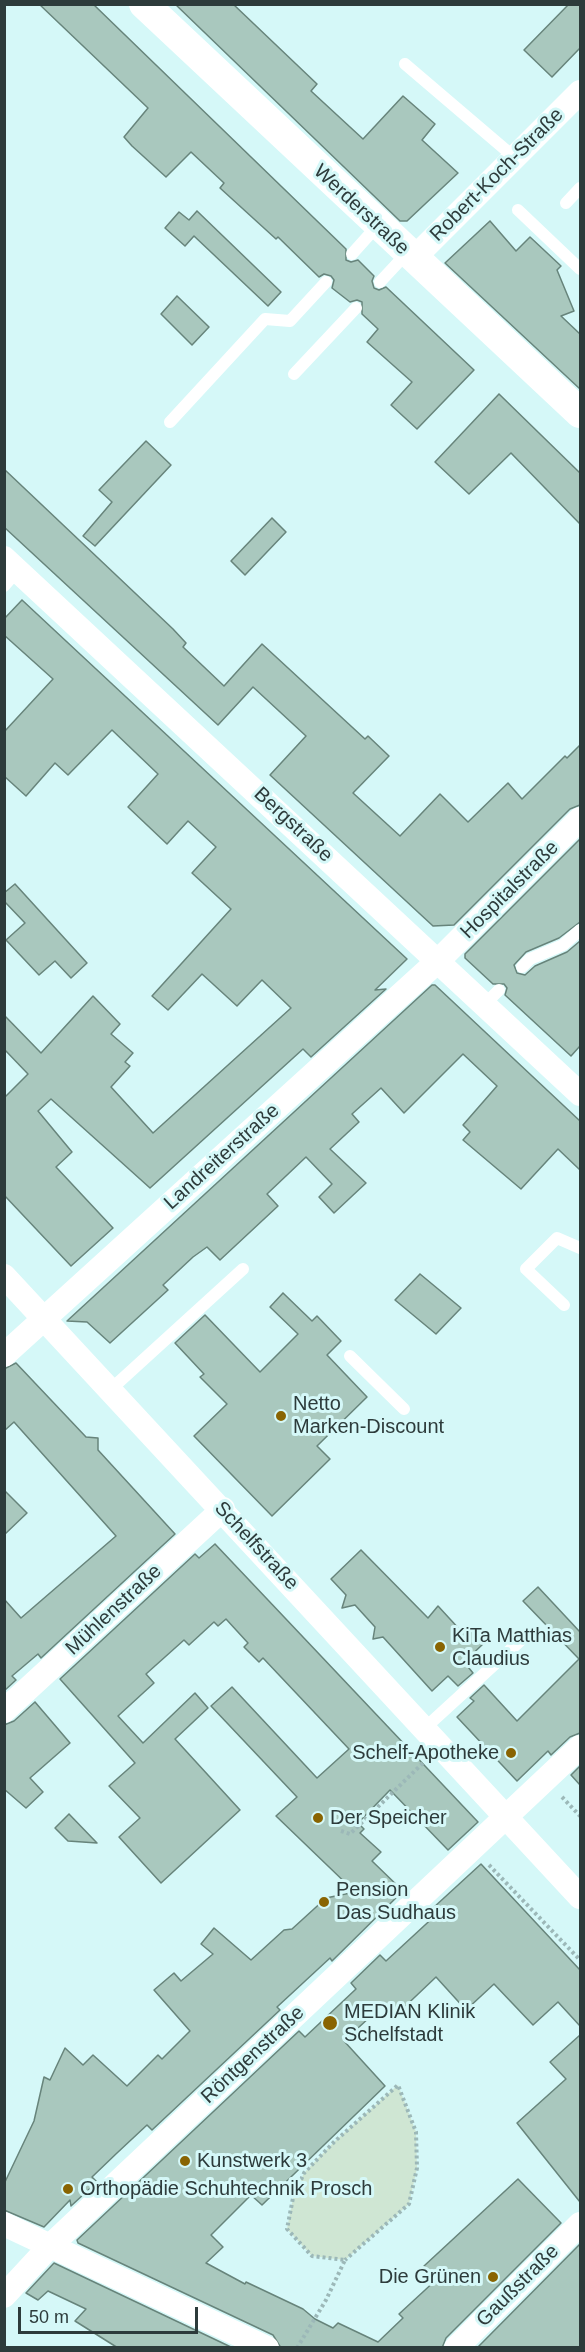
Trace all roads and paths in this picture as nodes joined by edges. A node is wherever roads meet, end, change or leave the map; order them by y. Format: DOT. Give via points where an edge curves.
graph roads {
  1 [pos="144,4"];
  2 [pos="405,64"];
  3 [pos="580,92"];
  4 [pos="514,157"];
  5 [pos="580,188"];
  6 [pos="566,203"];
  7 [pos="518,210"];
  8 [pos="378,225"];
  9 [pos="352,254"];
  10 [pos="410,256"];
  11 [pos="580,269"];
  12 [pos="326,282"];
  13 [pos="380,282"];
  14 [pos="356,308"];
  15 [pos="294,374"];
  16 [pos="574,403"];
  17 [pos="170,422"];
  18 [pos="9,571"];
  19 [pos="580,819"];
  20 [pos="580,930"];
  21 [pos="439,960"];
  22 [pos="522,967"];
  23 [pos="580,1094"];
  24 [pos="580,1248"];
  25 [pos="243,1269"];
  26 [pos="4,1276"];
  27 [pos="564,1305"];
  28 [pos="44,1319"];
  29 [pos="4,1355"];
  30 [pos="350,1356"];
  31 [pos="109,1391"];
  32 [pos="404,1409"];
  33 [pos="223,1509"];
  34 [pos="520,1641"];
  35 [pos="4,1711"];
  36 [pos="425,1728"];
  37 [pos="441,1746"];
  38 [pos="580,1747"];
  39 [pos="507,1818"];
  40 [pos="341,1831"];
  41 [pos="474,1849"];
  42 [pos="580,1897"];
  43 [pos="580,1960"];
  44 [pos="4,2224"];
  45 [pos="580,2224"];
  46 [pos="50,2246"];
  47 [pos="345,2260"];
  48 [pos="4,2296"];
  49 [pos="267,2348"];
  50 [pos="297,2348"];
  51 [pos="456,2348"];
  1 -- 8 [label="street, Werderstraße"];
  2 -- 4 [label="lane"];
  3 -- 4 [label="street, Robert-Koch-Straße"];
  4 -- 10 [label="street, Robert-Koch-Straße"];
  5 -- 6 [label="lane"];
  7 -- 11 [label="lane"];
  8 -- 9 [label="lane"];
  8 -- 10 [label="street, Werderstraße"];
  10 -- 13 [label="lane"];
  10 -- 16 [label="street, Werderstraße"];
  12 -- 17 [label="lane" via="290,321 265,320"];
  14 -- 15 [label="lane"];
  18 -- 21 [label="street, Bergstraße"];
  19 -- 21 [label="street, Hospitalstraße"];
  20 -- 22 [label="lane" via="563,945 530,959"];
  21 -- 23 [label="street, Bergstraße" via="492,997"];
  21 -- 28 [label="street, Landreiterstraße"];
  24 -- 27 [label="lane" via="557,1238 526,1269"];
  25 -- 31 [label="lane"];
  26 -- 28 [label="street, Schelfstraße"];
  28 -- 29 [label="street, Landreiterstraße"];
  28 -- 31 [label="street, Schelfstraße"];
  30 -- 32 [label="lane"];
  31 -- 33 [label="street, Schelfstraße"];
  33 -- 35 [label="street, Mühlenstraße"];
  33 -- 36 [label="street, Schelfstraße"];
  34 -- 36 [label="lane"];
  36 -- 37 [label="street, Schelfstraße"];
  37 -- 39 [label="street, Schelfstraße"];
  37 -- 40 [label="path" via="350,1833"];
  38 -- 39 [label="street, Röntgenstraße"];
  39 -- 41 [label="street, Röntgenstraße"];
  39 -- 42 [label="street, Schelfstraße"];
  41 -- 43 [label="path"];
  41 -- 46 [label="street, Röntgenstraße"];
  44 -- 46 [label="street"];
  45 -- 51 [label="street, Gaußstraße"];
  46 -- 48 [label="street, Röntgenstraße"];
  46 -- 49 [label="street"];
  47 -- 47 [label="path" via="312,2256 287,2229 293,2198 304,2174 398,2085 416,2132 417,2168 409,2204"];
  47 -- 50 [label="path"];
}
